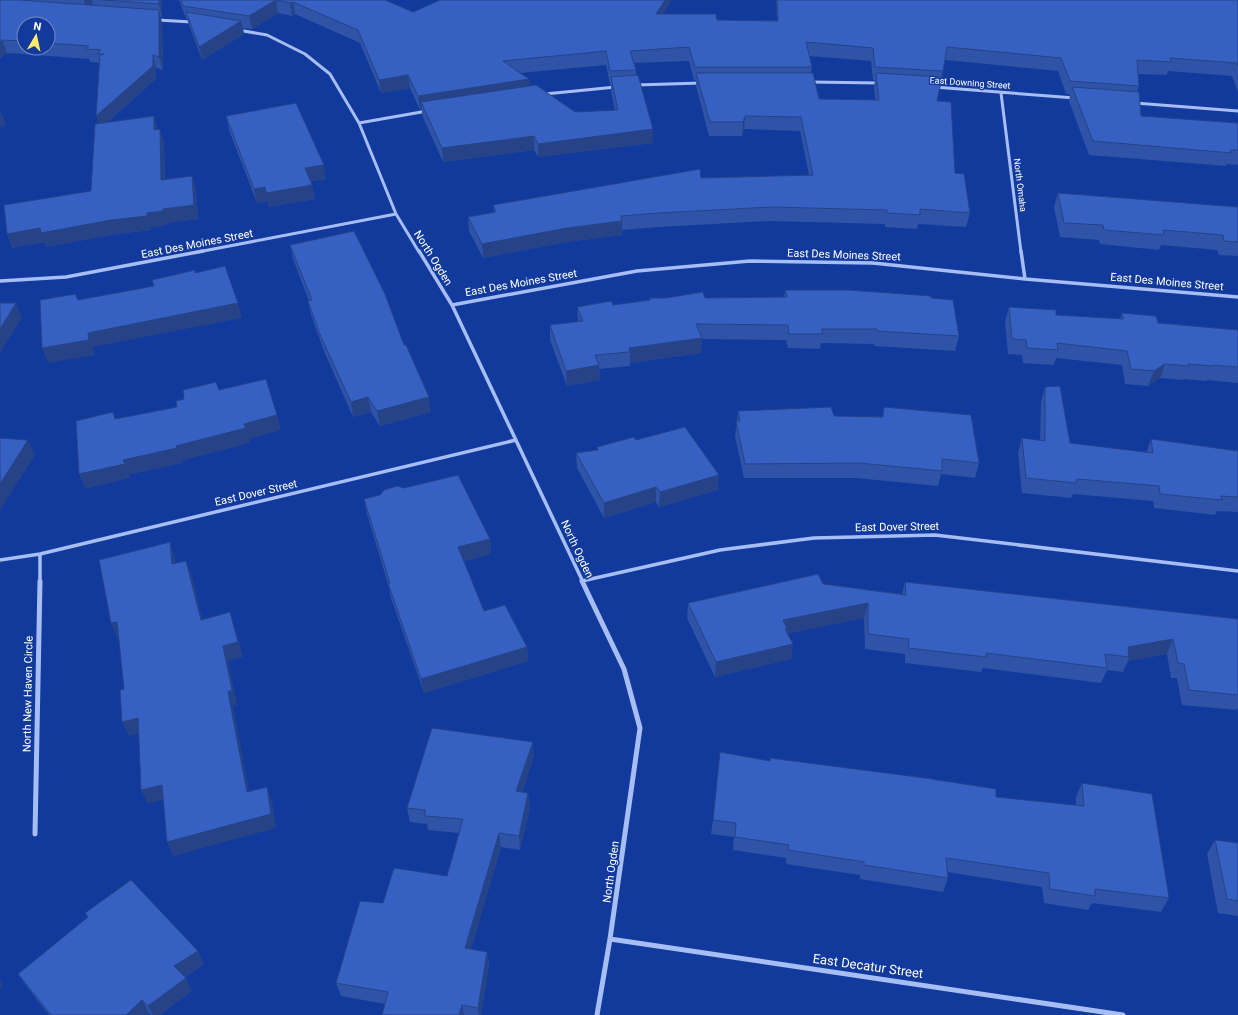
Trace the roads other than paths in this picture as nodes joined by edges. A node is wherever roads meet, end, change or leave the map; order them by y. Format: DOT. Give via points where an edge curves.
graph roads {
  1 [pos="156,20"];
  2 [pos="194,22"];
  3 [pos="230,28"];
  4 [pos="808,82"];
  5 [pos="707,83"];
  6 [pos="884,83"];
  7 [pos="624,86"];
  8 [pos="631,86"];
  9 [pos="931,87"];
  10 [pos="1001,93"];
  11 [pos="541,94"];
  12 [pos="1080,99"];
  13 [pos="1128,102"];
  14 [pos="434,110"];
  15 [pos="1238,111"];
  16 [pos="359,123"];
  17 [pos="396,214"];
  18 [pos="1025,279"];
  19 [pos="0,281"];
  20 [pos="1238,298"];
  21 [pos="452,305"];
  22 [pos="516,440"];
  23 [pos="40,554"];
  24 [pos="0,560"];
  25 [pos="1238,571"];
  26 [pos="582,581"];
  27 [pos="35,834"];
  28 [pos="610,939"];
  29 [pos="597,1015"];
  30 [pos="1123,1015"];
  1 -- 2 [label="street"];
  3 -- 16 [label="street" via="267,35 305,54 330,74"];
  4 -- 6 [label="street"];
  5 -- 8 [label="street"];
  7 -- 11 [label="street"];
  9 -- 10 [label="street, East Downing Street"];
  10 -- 12 [label="street, East Downing Street"];
  10 -- 18 [label="street, North Omaha"];
  13 -- 15 [label="street"];
  14 -- 16 [label="street"];
  16 -- 17 [label="street, North Ogden"];
  17 -- 19 [label="street, East Des Moines Street" via="66,278"];
  17 -- 21 [label="street, North Ogden"];
  18 -- 20 [label="street, East Des Moines Street"];
  18 -- 21 [label="street, East Des Moines Street" via="873,263 750,261 638,271"];
  21 -- 22 [label="street, North Ogden"];
  22 -- 23 [label="street, East Dover Street"];
  22 -- 26 [label="street, North Ogden"];
  23 -- 24 [label="street, East Dover Street"];
  23 -- 27 [label="street, North New Haven Circle"];
  25 -- 26 [label="street, East Dover Street" via="935,534 814,538 720,550"];
  26 -- 28 [label="street, North Ogden" via="624,669 640,728"];
  28 -- 29 [label="street, North Ogden"];
  28 -- 30 [label="street, East Decatur Street"];
}
